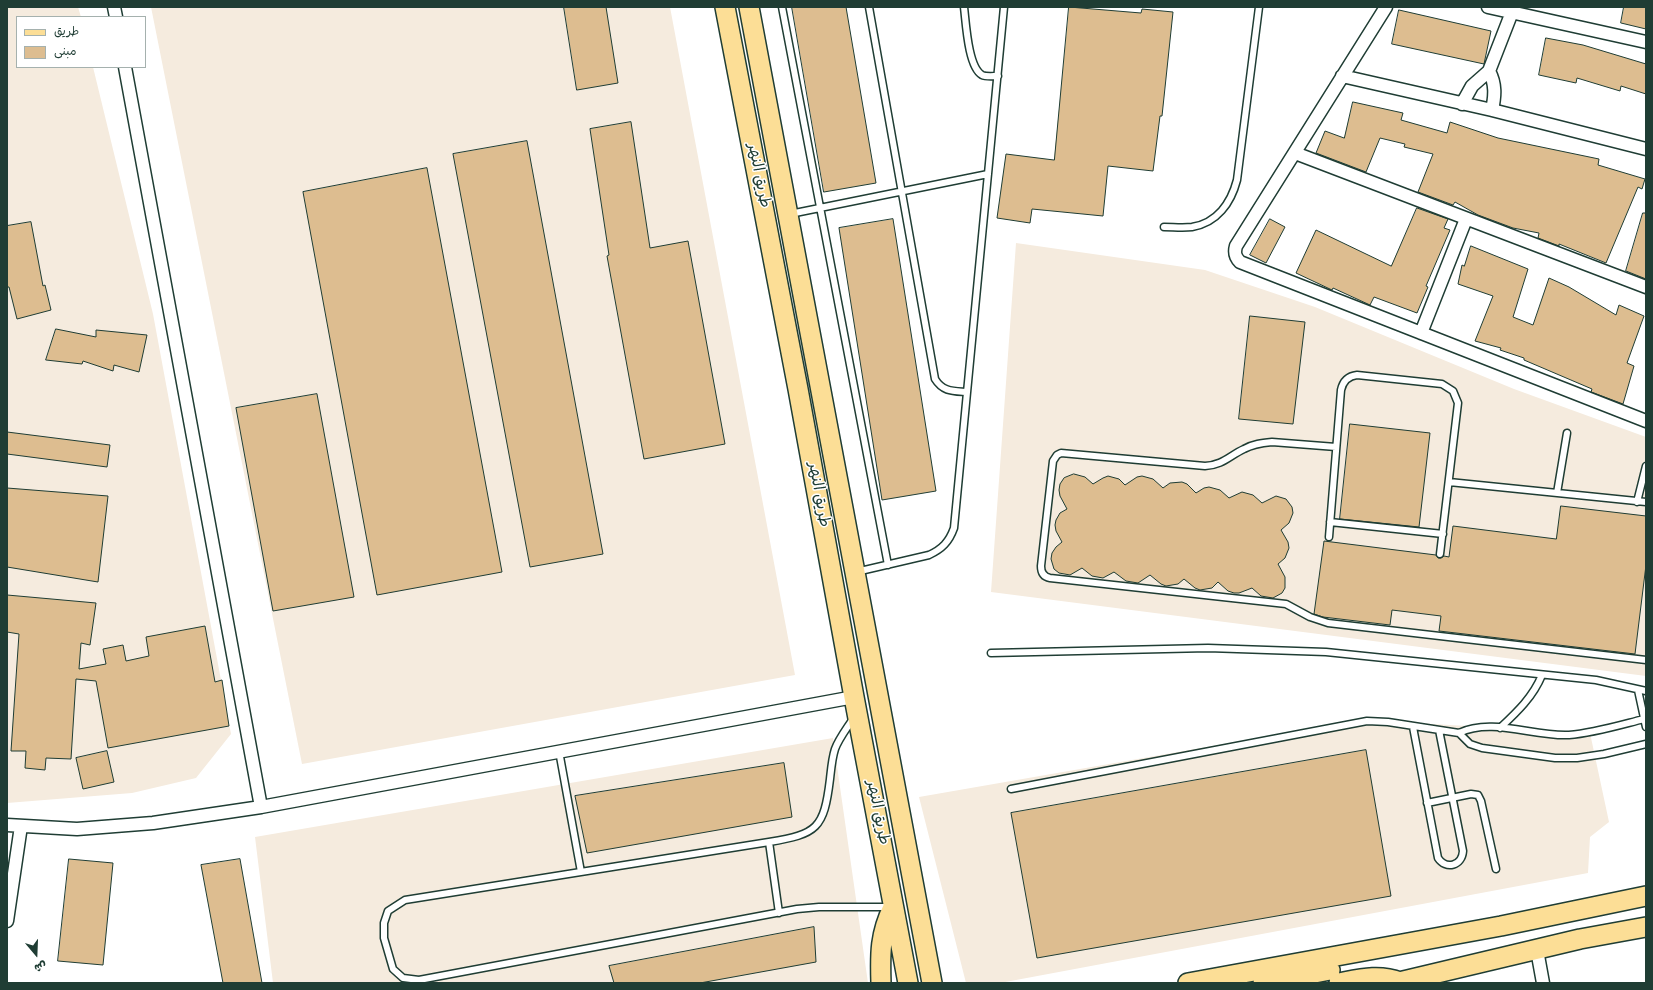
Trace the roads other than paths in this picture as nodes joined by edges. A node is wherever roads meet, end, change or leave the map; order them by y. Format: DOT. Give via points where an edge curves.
graph roads {
  1 [pos="725,7"];
  2 [pos="749,7"];
  3 [pos="782,7"];
  4 [pos="869,7"];
  5 [pos="964,7"];
  6 [pos="1004,7"];
  7 [pos="1259,7"];
  8 [pos="1386,7"];
  9 [pos="1488,7"];
  10 [pos="1512,12"];
  11 [pos="1646,42"];
  12 [pos="125,68"];
  13 [pos="1489,71"];
  14 [pos="998,76"];
  15 [pos="1342,76"];
  16 [pos="1462,104"];
  17 [pos="1492,110"];
  18 [pos="1646,150"];
  19 [pos="1295,153"];
  20 [pos="988,174"];
  21 [pos="902,191"];
  22 [pos="820,208"];
  23 [pos="789,214"];
  24 [pos="1466,219"];
  25 [pos="1164,227"];
  26 [pos="1646,287"];
  27 [pos="1421,333"];
  28 [pos="967,392"];
  29 [pos="1645,418"];
  30 [pos="1567,433"];
  31 [pos="1336,447"];
  32 [pos="1646,466"];
  33 [pos="1449,482"];
  34 [pos="1557,493"];
  35 [pos="1637,502"];
  36 [pos="1646,502"];
  37 [pos="1330,522"];
  38 [pos="1443,534"];
  39 [pos="1329,537"];
  40 [pos="1440,554"];
  41 [pos="888,564"];
  42 [pos="856,572"];
  43 [pos="991,653"];
  44 [pos="1646,660"];
  45 [pos="1542,675"];
  46 [pos="1638,690"];
  47 [pos="1646,692"];
  48 [pos="855,705"];
  49 [pos="1644,719"];
  50 [pos="1413,727"];
  51 [pos="1646,727"];
  52 [pos="1500,728"];
  53 [pos="1439,730"];
  54 [pos="1459,733"];
  55 [pos="1646,744"];
  56 [pos="559,751"];
  57 [pos="1011,789"];
  58 [pos="1452,798"];
  59 [pos="1427,803"];
  60 [pos="261,807"];
  61 [pos="7,825"];
  62 [pos="21,826"];
  63 [pos="769,842"];
  64 [pos="1496,869"];
  65 [pos="581,872"];
  66 [pos="1646,896"];
  67 [pos="893,907"];
  68 [pos="779,913"];
  69 [pos="1540,918"];
  70 [pos="7,921"];
  71 [pos="1646,927"];
  72 [pos="1397,944"];
  73 [pos="1537,950"];
  74 [pos="933,980"];
  75 [pos="1398,982"];
  76 [pos="881,983"];
  77 [pos="908,983"];
  78 [pos="1188,983"];
  79 [pos="1263,983"];
  80 [pos="1339,983"];
  81 [pos="1543,983"];
  1 -- 48 [label="main road, طريق النهر" via="800,397"];
  2 -- 23 [label="main road, طريق النهر"];
  3 -- 22 [label="lane"];
  4 -- 21 [label="lane"];
  5 -- 14 [label="lane" via="972,61 976,70 984,76"];
  6 -- 14 [label="lane"];
  7 -- 25 [label="lane" via="1235,190 1225,208 1210,221 1191,227"];
  8 -- 15 [label="street"];
  9 -- 10 [label="street"];
  10 -- 11 [label="street"];
  10 -- 13 [label="street"];
  12 -- 60 [label="street"];
  13 -- 16 [label="street" via="1472,86"];
  13 -- 17 [label="street" via="1494,90"];
  14 -- 20 [label="lane"];
  15 -- 16 [label="street"];
  15 -- 19 [label="street"];
  16 -- 17 [label="street"];
  17 -- 18 [label="street"];
  19 -- 24 [label="street"];
  19 -- 27 [label="street" via="1236,246 1237,259"];
  20 -- 21 [label="lane"];
  20 -- 28 [label="lane"];
  21 -- 22 [label="lane"];
  21 -- 28 [label="lane" via="936,378 939,386 946,391"];
  22 -- 23 [label="lane"];
  22 -- 41 [label="lane"];
  23 -- 42 [label="main road, طريق النهر"];
  24 -- 26 [label="street"];
  24 -- 27 [label="street"];
  27 -- 29 [label="street"];
  28 -- 41 [label="lane" via="951,537 941,548 928,555"];
  30 -- 34 [label="lane"];
  31 -- 33 [label="lane" via="1341,390 1348,378 1357,375 1442,384 1453,391 1458,403"];
  31 -- 37 [label="lane"];
  31 -- 44 [label="lane" via="1262,443 1245,449 1222,463 1205,466 1061,453 1053,461 1042,572 1050,578 1286,604 1328,623"];
  32 -- 35 [label="lane"];
  33 -- 34 [label="lane"];
  33 -- 38 [label="lane"];
  34 -- 35 [label="lane"];
  35 -- 36 [label="lane"];
  37 -- 38 [label="lane"];
  37 -- 39 [label="lane"];
  38 -- 40 [label="lane"];
  41 -- 42 [label="lane"];
  42 -- 74 [label="main road, طريق النهر"];
  43 -- 45 [label="lane" via="1258,648 1326,652"];
  45 -- 46 [label="lane" via="1596,680"];
  45 -- 52 [label="lane" via="1529,700"];
  46 -- 47 [label="lane"];
  46 -- 49 [label="lane"];
  48 -- 56 [label="street"];
  48 -- 63 [label="lane" via="835,749 828,797 824,814 817,826 807,834"];
  48 -- 67 [label="main road, طريق النهر"];
  49 -- 51 [label="lane"];
  49 -- 52 [label="lane" via="1568,735"];
  50 -- 53 [label="lane"];
  50 -- 57 [label="lane" via="1367,721"];
  50 -- 59 [label="lane"];
  52 -- 54 [label="lane" via="1482,726"];
  53 -- 54 [label="lane"];
  53 -- 58 [label="lane"];
  54 -- 55 [label="lane" via="1470,744 1482,748 1565,758 1588,757"];
  56 -- 60 [label="street"];
  56 -- 65 [label="lane"];
  58 -- 59 [label="lane"];
  58 -- 59 [label="lane" via="1463,851 1462,858 1453,865 1444,864 1438,858"];
  58 -- 64 [label="lane" via="1474,794 1480,798"];
  60 -- 62 [label="street" via="153,823 77,829"];
  61 -- 62 [label="street"];
  62 -- 70 [label="street"];
  63 -- 65 [label="lane"];
  63 -- 68 [label="lane"];
  65 -- 68 [label="lane" via="405,900 396,904 388,911 384,923 384,938 393,969 403,978 419,980"];
  66 -- 69 [label="main road"];
  67 -- 68 [label="lane" via="819,908"];
  67 -- 76 [label="main road" via="882,937"];
  67 -- 77 [label="main road, طريق النهر"];
  69 -- 72 [label="main road"];
  69 -- 73 [label="main road" via="1534,923 1532,930"];
  71 -- 73 [label="main road"];
  72 -- 78 [label="main road"];
  72 -- 79 [label="main road" via="1386,953 1360,964"];
  73 -- 75 [label="main road"];
  73 -- 81 [label="street"];
  75 -- 80 [label="main road" via="1380,976"];
}
